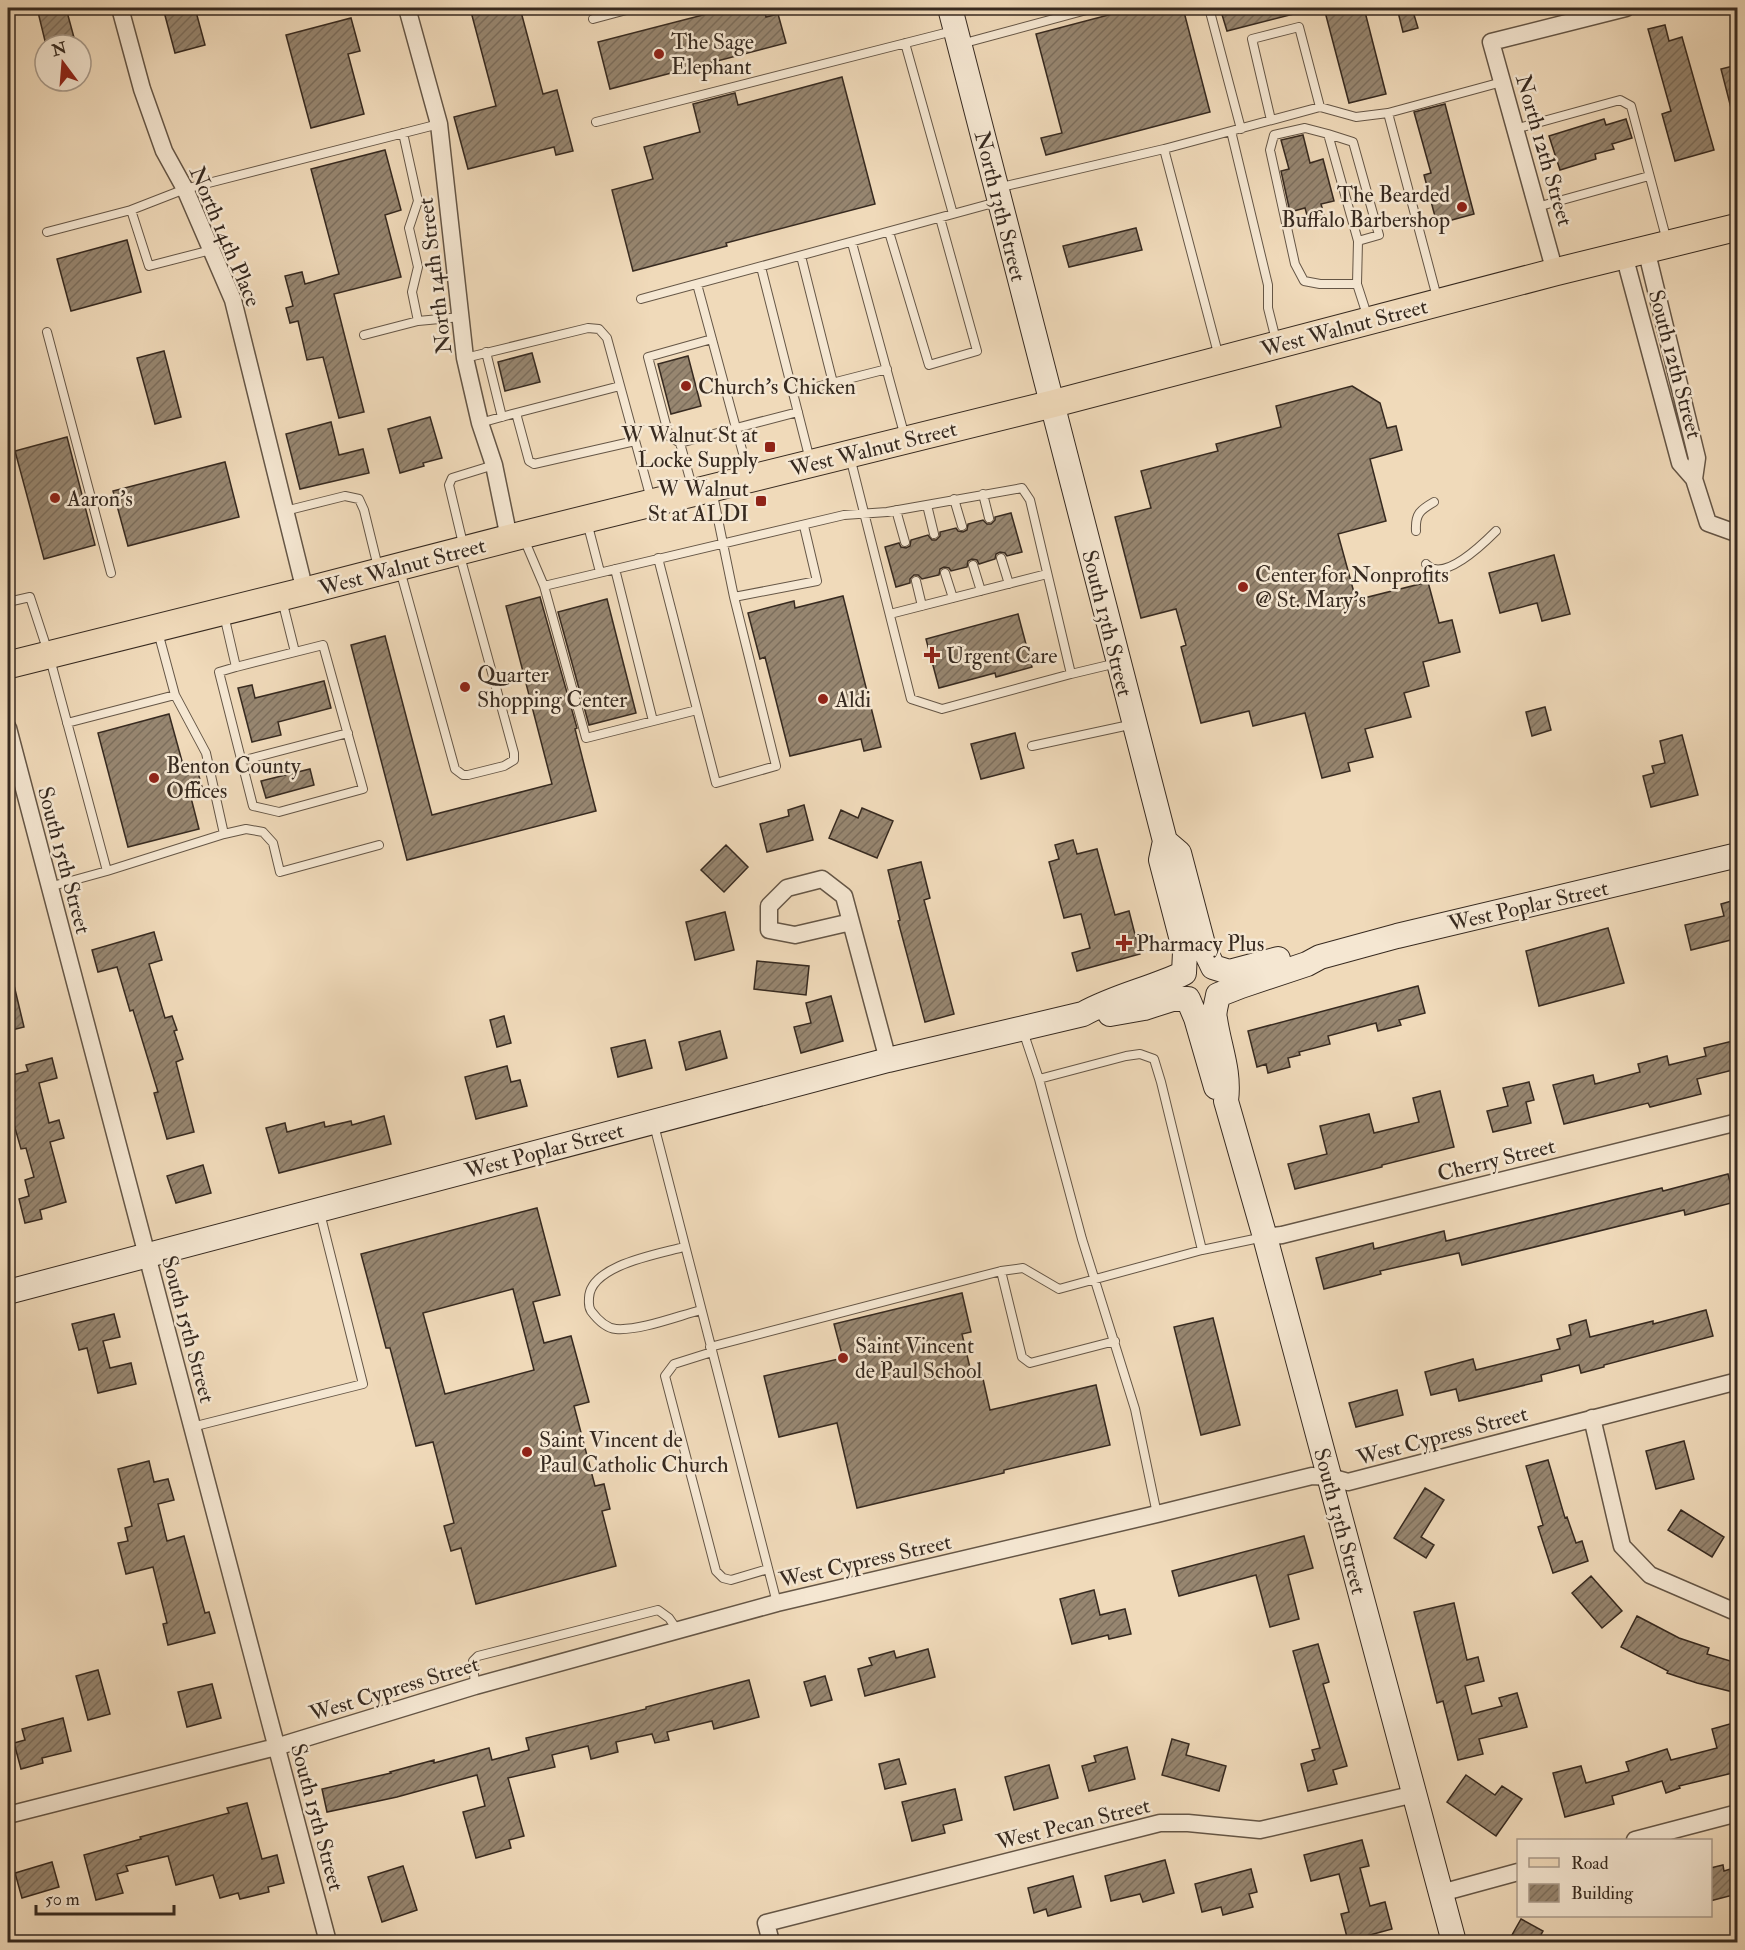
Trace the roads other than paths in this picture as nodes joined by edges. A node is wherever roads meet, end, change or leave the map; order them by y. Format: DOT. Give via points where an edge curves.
graph roads {
  1 [pos="120,8"];
  2 [pos="407,8"];
  3 [pos="634,8"];
  4 [pos="1094,8"];
  5 [pos="1209,8"];
  6 [pos="1626,8"];
  7 [pos="593,19"];
  8 [pos="955,27"];
  9 [pos="905,43"];
  10 [pos="1502,82"];
  11 [pos="1320,107"];
  12 [pos="1388,112"];
  13 [pos="1271,120"];
  14 [pos="596,122"];
  15 [pos="439,124"];
  16 [pos="1241,129"];
  17 [pos="1515,129"];
  18 [pos="1231,131"];
  19 [pos="403,133"];
  20 [pos="1328,134"];
  21 [pos="1164,149"];
  22 [pos="1649,176"];
  23 [pos="185,189"];
  24 [pos="998,195"];
  25 [pos="1537,207"];
  26 [pos="131,210"];
  27 [pos="953,214"];
  28 [pos="940,218"];
  29 [pos="1737,227"];
  30 [pos="47,232"];
  31 [pos="889,232"];
  32 [pos="1358,241"];
  33 [pos="852,243"];
  34 [pos="1646,249"];
  35 [pos="211,250"];
  36 [pos="801,256"];
  37 [pos="761,267"];
  38 [pos="1555,272"];
  39 [pos="697,284"];
  40 [pos="1357,284"];
  41 [pos="641,299"];
  42 [pos="1438,302"];
  43 [pos="461,317"];
  44 [pos="418,321"];
  45 [pos="1369,321"];
  46 [pos="47,332"];
  47 [pos="364,335"];
  48 [pos="712,339"];
  49 [pos="1277,345"];
  50 [pos="486,352"];
  51 [pos="465,358"];
  52 [pos="1220,360"];
  53 [pos="886,369"];
  54 [pos="833,383"];
  55 [pos="620,386"];
  56 [pos="793,393"];
  57 [pos="1052,404"];
  58 [pos="798,412"];
  59 [pos="516,413"];
  60 [pos="502,417"];
  61 [pos="480,423"];
  62 [pos="736,428"];
  63 [pos="906,440"];
  64 [pos="635,441"];
  65 [pos="680,443"];
  66 [pos="849,454"];
  67 [pos="811,464"];
  68 [pos="494,465"];
  69 [pos="750,479"];
  70 [pos="1694,479"];
  71 [pos="703,490"];
  72 [pos="983,494"];
  73 [pos="954,499"];
  74 [pos="1434,502"];
  75 [pos="651,503"];
  76 [pos="927,505"];
  77 [pos="896,510"];
  78 [pos="285,511"];
  79 [pos="865,513"];
  80 [pos="990,518"];
  81 [pos="586,519"];
  82 [pos="804,526"];
  83 [pos="962,526"];
  84 [pos="1416,531"];
  85 [pos="1496,531"];
  86 [pos="1737,531"];
  87 [pos="934,534"];
  88 [pos="516,536"];
  89 [pos="905,542"];
  90 [pos="723,544"];
  91 [pos="462,550"];
  92 [pos="658,558"];
  93 [pos="1001,558"];
  94 [pos="1426,564"];
  95 [pos="973,565"];
  96 [pos="615,568"];
  97 [pos="389,569"];
  98 [pos="600,572"];
  99 [pos="111,573"];
  100 [pos="945,573"];
  101 [pos="1047,574"];
  102 [pos="916,581"];
  103 [pos="1009,584"];
  104 [pos="544,586"];
  105 [pos="981,591"];
  106 [pos="293,594"];
  107 [pos="734,597"];
  108 [pos="953,598"];
  109 [pos="8,602"];
  110 [pos="922,606"];
  111 [pos="223,611"];
  112 [pos="890,614"];
  113 [pos="157,628"];
  114 [pos="295,652"];
  115 [pos="49,655"];
  116 [pos="1119,663"];
  117 [pos="8,665"];
  118 [pos="236,666"];
  119 [pos="1071,674"];
  120 [pos="175,695"];
  121 [pos="697,710"];
  122 [pos="653,721"];
  123 [pos="67,723"];
  124 [pos="1134,724"];
  125 [pos="8,728"];
  126 [pos="348,733"];
  127 [pos="1032,746"];
  128 [pos="241,761"];
  129 [pos="224,834"];
  130 [pos="1165,841"];
  131 [pos="379,845"];
  132 [pos="1737,855"];
  133 [pos="107,871"];
  134 [pos="49,887"];
  135 [pos="851,922"];
  136 [pos="1320,957"];
  137 [pos="1213,967"];
  138 [pos="1184,973"];
  139 [pos="1218,995"];
  140 [pos="1188,999"];
  141 [pos="1083,1014"];
  142 [pos="1022,1028"];
  143 [pos="888,1060"];
  144 [pos="1039,1078"];
  145 [pos="1226,1101"];
  146 [pos="653,1122"];
  147 [pos="1737,1122"];
  148 [pos="319,1209"];
  149 [pos="1265,1237"];
  150 [pos="684,1246"];
  151 [pos="1202,1250"];
  152 [pos="146,1255"];
  153 [pos="1001,1271"];
  154 [pos="1094,1278"];
  155 [pos="8,1292"];
  156 [pos="701,1310"];
  157 [pos="1115,1341"];
  158 [pos="711,1350"];
  159 [pos="1737,1381"];
  160 [pos="1593,1418"];
  161 [pos="192,1427"];
  162 [pos="1330,1478"];
  163 [pos="1157,1514"];
  164 [pos="768,1569"];
  165 [pos="777,1603"];
  166 [pos="1737,1613"];
  167 [pos="678,1631"];
  168 [pos="475,1686"];
  169 [pos="276,1747"];
  170 [pos="1414,1794"];
  171 [pos="1737,1813"];
  172 [pos="8,1815"];
  173 [pos="1639,1839"];
  174 [pos="1517,1872"];
  175 [pos="1441,1893"];
  176 [pos="327,1942"];
  177 [pos="771,1942"];
  178 [pos="1454,1942"];
  1 -- 23 [label="street, North 14th Place" via="164,151"];
  2 -- 15 [label="street, North 14th Street"];
  3 -- 7 [label="lane"];
  4 -- 8 [label="lane"];
  5 -- 16 [label="lane"];
  6 -- 10 [label="street, North 12th Street" via="1491,42"];
  8 -- 9 [label="lane"];
  8 -- 24 [label="street, North 13th Street"];
  9 -- 14 [label="lane"];
  9 -- 27 [label="lane"];
  10 -- 12 [label="lane"];
  10 -- 17 [label="street, North 12th Street"];
  11 -- 12 [label="lane" via="1356,117"];
  11 -- 13 [label="lane"];
  11 -- 13 [label="lane" via="1299,27 1252,39"];
  12 -- 42 [label="lane"];
  13 -- 16 [label="lane"];
  15 -- 19 [label="lane"];
  15 -- 43 [label="street, North 14th Street"];
  16 -- 18 [label="lane"];
  17 -- 22 [label="lane" via="1620,100 1631,105"];
  17 -- 25 [label="street, North 12th Street"];
  18 -- 21 [label="lane"];
  18 -- 49 [label="lane" via="1268,285 1268,308"];
  19 -- 23 [label="lane"];
  19 -- 44 [label="lane" via="418,201 409,228 418,267 412,292"];
  20 -- 32 [label="lane"];
  20 -- 32 [label="lane" via="1353,142 1379,235"];
  20 -- 40 [label="lane" via="1305,128 1274,135 1270,150 1295,264 1304,281"];
  21 -- 24 [label="lane"];
  21 -- 52 [label="lane"];
  22 -- 25 [label="lane"];
  22 -- 34 [label="lane"];
  23 -- 26 [label="lane"];
  23 -- 35 [label="street, North 14th Place"];
  24 -- 27 [label="lane"];
  24 -- 57 [label="street, North 13th Street"];
  25 -- 38 [label="street, North 12th Street"];
  26 -- 30 [label="lane"];
  26 -- 35 [label="lane" via="149,266"];
  27 -- 28 [label="lane"];
  28 -- 31 [label="lane"];
  28 -- 31 [label="lane" via="977,351 929,365"];
  29 -- 34 [label="main road, West Walnut Street"];
  31 -- 33 [label="lane"];
  32 -- 40 [label="lane"];
  33 -- 36 [label="lane"];
  33 -- 53 [label="lane"];
  34 -- 38 [label="main road, West Walnut Street"];
  34 -- 70 [label="street, South 12th Street" via="1697,458"];
  34 -- 70 [label="street, South 12th Street" via="1680,463"];
  35 -- 78 [label="street, North 14th Place" via="233,300"];
  36 -- 37 [label="lane"];
  36 -- 54 [label="lane"];
  37 -- 39 [label="lane"];
  37 -- 56 [label="lane"];
  38 -- 42 [label="main road, West Walnut Street"];
  39 -- 41 [label="lane"];
  39 -- 48 [label="lane"];
  40 -- 45 [label="lane"];
  42 -- 45 [label="main road, West Walnut Street"];
  43 -- 44 [label="lane"];
  43 -- 51 [label="street, North 14th Street"];
  44 -- 47 [label="lane"];
  45 -- 49 [label="main road, West Walnut Street"];
  46 -- 99 [label="lane"];
  48 -- 62 [label="lane"];
  48 -- 65 [label="lane" via="648,357 669,436"];
  49 -- 52 [label="main road, West Walnut Street"];
  50 -- 51 [label="lane"];
  50 -- 55 [label="lane" via="588,328 599,329 607,338"];
  50 -- 60 [label="lane"];
  51 -- 61 [label="street, North 14th Street"];
  52 -- 57 [label="main road, West Walnut Street"];
  53 -- 54 [label="lane"];
  53 -- 63 [label="lane"];
  54 -- 56 [label="lane"];
  55 -- 59 [label="lane"];
  55 -- 64 [label="lane"];
  56 -- 58 [label="lane"];
  57 -- 63 [label="main road, West Walnut Street"];
  57 -- 116 [label="street, South 13th Street"];
  58 -- 62 [label="lane"];
  58 -- 67 [label="lane"];
  59 -- 60 [label="lane"];
  59 -- 64 [label="lane" via="529,461 534,465"];
  60 -- 61 [label="lane"];
  61 -- 68 [label="street, North 14th Street"];
  62 -- 65 [label="lane"];
  62 -- 69 [label="lane"];
  63 -- 66 [label="main road, West Walnut Street"];
  64 -- 75 [label="lane"];
  65 -- 71 [label="lane"];
  66 -- 67 [label="main road, West Walnut Street"];
  66 -- 79 [label="lane"];
  67 -- 69 [label="main road, West Walnut Street"];
  68 -- 88 [label="street, North 14th Street"];
  68 -- 91 [label="lane" via="452,478 449,485"];
  69 -- 71 [label="main road, West Walnut Street"];
  70 -- 86 [label="street, South 12th Street" via="1708,523"];
  71 -- 75 [label="main road, West Walnut Street"];
  71 -- 90 [label="lane"];
  72 -- 73 [label="lane"];
  72 -- 80 [label="lane"];
  72 -- 101 [label="lane" via="1022,488 1030,500"];
  73 -- 76 [label="lane"];
  73 -- 83 [label="lane"];
  74 -- 84 [label="lane" via="1420,510"];
  75 -- 81 [label="main road, West Walnut Street"];
  76 -- 77 [label="lane"];
  76 -- 87 [label="lane"];
  77 -- 79 [label="lane"];
  77 -- 89 [label="lane"];
  78 -- 97 [label="lane" via="345,496 358,499"];
  78 -- 106 [label="street, North 14th Place"];
  79 -- 82 [label="lane" via="844,514"];
  79 -- 112 [label="lane"];
  81 -- 88 [label="main road, West Walnut Street"];
  81 -- 98 [label="lane"];
  82 -- 90 [label="lane"];
  82 -- 107 [label="lane" via="817,581"];
  85 -- 94 [label="lane" via="1460,561 1433,569"];
  88 -- 91 [label="main road, West Walnut Street"];
  88 -- 104 [label="lane"];
  90 -- 92 [label="lane"];
  90 -- 107 [label="lane"];
  91 -- 97 [label="main road, West Walnut Street"];
  91 -- 97 [label="lane" via="514,753 514,760 504,766 468,775 455,769"];
  92 -- 96 [label="lane"];
  92 -- 121 [label="lane"];
  93 -- 103 [label="lane"];
  95 -- 105 [label="lane"];
  96 -- 98 [label="lane"];
  96 -- 122 [label="lane"];
  97 -- 106 [label="main road, West Walnut Street"];
  98 -- 104 [label="lane"];
  100 -- 108 [label="lane"];
  101 -- 103 [label="lane"];
  101 -- 119 [label="lane"];
  102 -- 110 [label="lane"];
  103 -- 105 [label="lane"];
  104 -- 122 [label="lane" via="586,738"];
  105 -- 108 [label="lane"];
  106 -- 111 [label="main road, West Walnut Street"];
  106 -- 114 [label="lane"];
  107 -- 121 [label="lane" via="776,766 716,783"];
  108 -- 110 [label="lane"];
  109 -- 115 [label="lane" via="30,597"];
  110 -- 112 [label="lane"];
  111 -- 113 [label="main road, West Walnut Street"];
  111 -- 118 [label="lane"];
  112 -- 119 [label="lane" via="911,699 942,709"];
  113 -- 115 [label="main road, West Walnut Street"];
  113 -- 120 [label="lane"];
  114 -- 118 [label="lane"];
  114 -- 126 [label="lane" via="323,645"];
  115 -- 117 [label="main road, West Walnut Street"];
  115 -- 123 [label="lane"];
  116 -- 119 [label="lane"];
  116 -- 124 [label="street, South 13th Street"];
  118 -- 128 [label="lane" via="219,672"];
  120 -- 123 [label="lane"];
  120 -- 129 [label="lane" via="206,753"];
  121 -- 122 [label="lane"];
  123 -- 133 [label="lane"];
  124 -- 127 [label="lane"];
  124 -- 130 [label="street, South 13th Street"];
  125 -- 134 [label="street, South 15th Street"];
  126 -- 128 [label="lane"];
  126 -- 128 [label="lane" via="363,789 279,812 253,806"];
  129 -- 131 [label="lane" via="246,829 263,832 273,843 280,872"];
  129 -- 133 [label="lane"];
  130 -- 137 [label="street, South 13th Street" via="1179,853 1204,948"];
  130 -- 138 [label="street, South 13th Street" via="1161,860 1185,952"];
  132 -- 136 [label="street, West Poplar Street"];
  133 -- 134 [label="lane"];
  134 -- 152 [label="street, South 15th Street"];
  135 -- 135 [label="street" via="795,935 769,930 769,906 787,888 822,879 844,896"];
  135 -- 143 [label="street"];
  136 -- 137 [label="street, West Poplar Street" via="1308,954 1229,972"];
  136 -- 139 [label="street, West Poplar Street"];
  137 -- 138 [label="street" via="1200,963"];
  137 -- 139 [label="street" via="1221,977"];
  138 -- 140 [label="street" via="1181,986"];
  138 -- 141 [label="street, West Poplar Street"];
  139 -- 140 [label="street" via="1200,1004"];
  139 -- 145 [label="street, South 13th Street" via="1214,1017 1228,1086"];
  140 -- 141 [label="street, West Poplar Street" via="1104,1015"];
  140 -- 145 [label="street, South 13th Street" via="1219,1093"];
  141 -- 142 [label="street, West Poplar Street"];
  142 -- 143 [label="street, West Poplar Street"];
  142 -- 144 [label="lane"];
  143 -- 146 [label="street, West Poplar Street"];
  144 -- 151 [label="lane" via="1126,1056 1140,1054 1154,1059"];
  144 -- 154 [label="lane"];
  145 -- 149 [label="street, South 13th Street"];
  146 -- 148 [label="street, West Poplar Street"];
  146 -- 150 [label="lane"];
  147 -- 149 [label="street, Cherry Street"];
  148 -- 152 [label="street, West Poplar Street"];
  148 -- 161 [label="lane" via="363,1384"];
  149 -- 151 [label="lane"];
  149 -- 162 [label="street, South 13th Street"];
  150 -- 156 [label="lane"];
  150 -- 156 [label="lane" via="607,1272 589,1291 588,1306 598,1321 614,1329"];
  151 -- 154 [label="lane"];
  152 -- 155 [label="street, West Poplar Street"];
  152 -- 161 [label="street, South 15th Street"];
  153 -- 154 [label="lane" via="1023,1268 1059,1288"];
  153 -- 157 [label="lane" via="1022,1357 1030,1363"];
  153 -- 158 [label="lane"];
  154 -- 157 [label="lane"];
  156 -- 158 [label="lane"];
  157 -- 163 [label="lane" via="1135,1409"];
  158 -- 164 [label="lane"];
  158 -- 164 [label="lane" via="674,1364 665,1376 716,1571 731,1580"];
  159 -- 160 [label="street, West Cypress Street"];
  160 -- 162 [label="street, West Cypress Street" via="1348,1482"];
  160 -- 166 [label="street" via="1622,1546 1650,1575"];
  161 -- 169 [label="street, South 15th Street"];
  162 -- 163 [label="street, West Cypress Street" via="1312,1476"];
  162 -- 170 [label="street, South 13th Street"];
  163 -- 165 [label="street, West Cypress Street"];
  164 -- 165 [label="lane"];
  165 -- 167 [label="street, West Cypress Street"];
  167 -- 168 [label="street, West Cypress Street"];
  167 -- 168 [label="lane" via="658,1610 478,1656 473,1661"];
  168 -- 169 [label="street, West Cypress Street"];
  169 -- 172 [label="street, West Cypress Street"];
  169 -- 176 [label="street, South 15th Street"];
  170 -- 175 [label="street, South 13th Street"];
  170 -- 177 [label="street, West Pecan Street" via="1260,1830 1160,1823 766,1923"];
  171 -- 173 [label="street"];
  174 -- 175 [label="street"];
  175 -- 178 [label="street, South 13th Street"];
}
